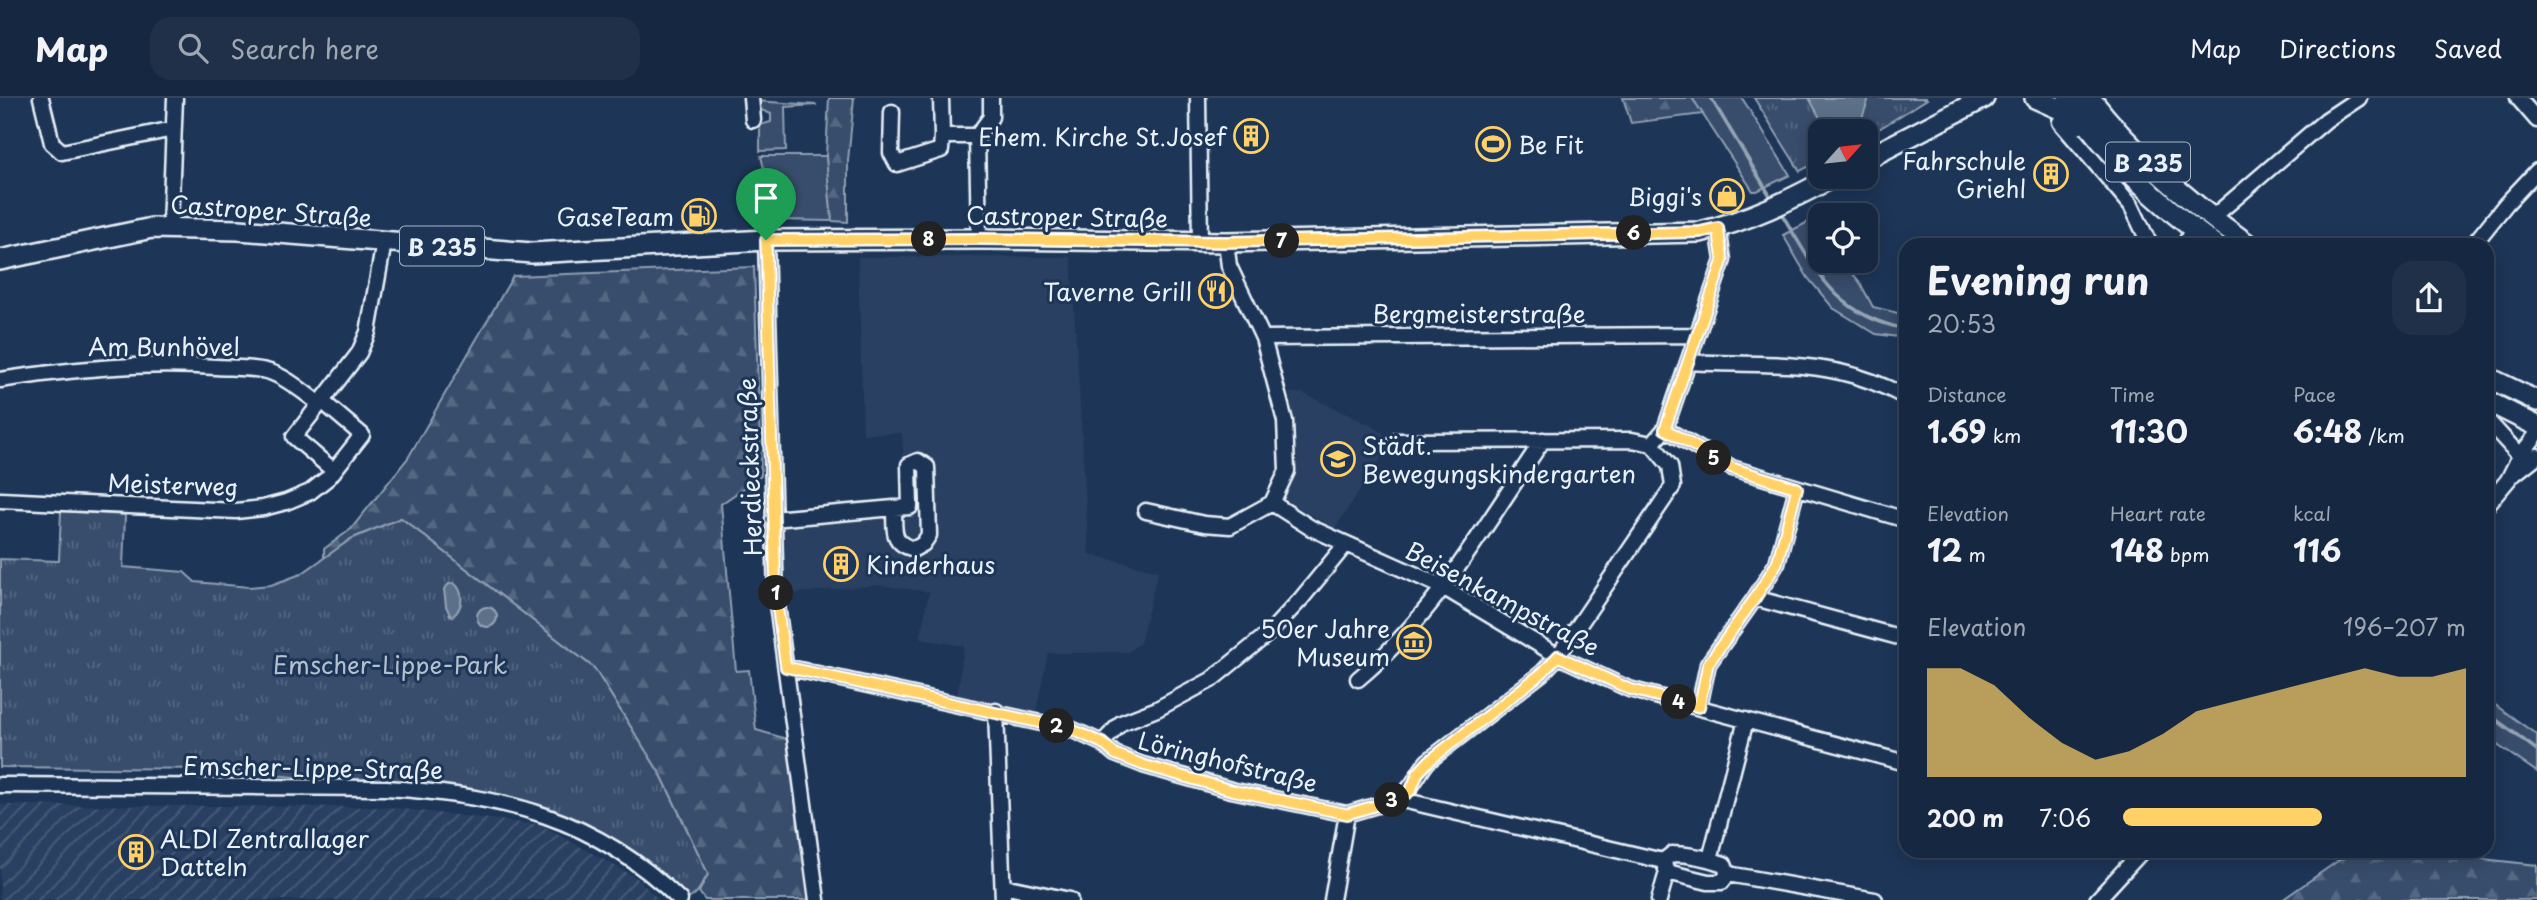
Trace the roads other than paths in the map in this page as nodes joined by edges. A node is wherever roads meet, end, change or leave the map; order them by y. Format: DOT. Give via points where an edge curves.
graph roads {
  1 [pos="41,98"];
  2 [pos="175,98"];
  3 [pos="751,98"];
  4 [pos="941,98"];
  5 [pos="991,98"];
  6 [pos="1198,98"];
  7 [pos="1957,98"];
  8 [pos="1984,98"];
  9 [pos="2035,98"];
  10 [pos="2067,98"];
  11 [pos="2090,98"];
  12 [pos="2359,98"];
  13 [pos="2518,98"];
  14 [pos="892,112"];
  15 [pos="753,120"];
  16 [pos="2537,120"];
  17 [pos="2060,122"];
  18 [pos="173,129"];
  19 [pos="942,136"];
  20 [pos="977,136"];
  21 [pos="2104,144"];
  22 [pos="1888,146"];
  23 [pos="1878,152"];
  24 [pos="2537,171"];
  25 [pos="1810,189"];
  26 [pos="2212,219"];
  27 [pos="170,228"];
  28 [pos="1718,228"];
  29 [pos="2189,237"];
  30 [pos="2147,238"];
  31 [pos="2239,238"];
  32 [pos="2479,238"];
  33 [pos="979,239"];
  34 [pos="766,240"];
  35 [pos="384,242"];
  36 [pos="1200,242"];
  37 [pos="1226,242"];
  38 [pos="0,260"];
  39 [pos="1696,335"];
  40 [pos="1263,338"];
  41 [pos="1688,362"];
  42 [pos="0,380"];
  43 [pos="2494,380"];
  44 [pos="1899,394"];
  45 [pos="2537,401"];
  46 [pos="321,402"];
  47 [pos="2494,404"];
  48 [pos="2537,426"];
  49 [pos="2494,427"];
  50 [pos="1665,429"];
  51 [pos="2537,434"];
  52 [pos="1543,440"];
  53 [pos="1396,441"];
  54 [pos="1652,444"];
  55 [pos="2521,456"];
  56 [pos="2537,456"];
  57 [pos="334,471"];
  58 [pos="2508,480"];
  59 [pos="1797,488"];
  60 [pos="2494,497"];
  61 [pos="0,500"];
  62 [pos="1272,503"];
  63 [pos="894,508"];
  64 [pos="1146,511"];
  65 [pos="1899,518"];
  66 [pos="773,519"];
  67 [pos="1346,544"];
  68 [pos="1443,587"];
  69 [pos="1755,598"];
  70 [pos="1899,637"];
  71 [pos="1558,656"];
  72 [pos="786,667"];
  73 [pos="1358,679"];
  74 [pos="1699,707"];
  75 [pos="996,711"];
  76 [pos="1746,720"];
  77 [pos="1102,743"];
  78 [pos="1899,761"];
  79 [pos="0,785"];
  80 [pos="1398,799"];
  81 [pos="1347,814"];
  82 [pos="2136,858"];
  83 [pos="1710,859"];
  84 [pos="1665,867"];
  85 [pos="1728,874"];
  86 [pos="1003,893"];
  87 [pos="680,900"];
  88 [pos="817,900"];
  89 [pos="1070,900"];
  90 [pos="1332,900"];
  91 [pos="1659,900"];
  92 [pos="1875,900"];
  93 [pos="2097,900"];
  1 -- 18 [label="street" via="52,143 62,152"];
  2 -- 18 [label="street"];
  3 -- 15 [label="street"];
  4 -- 19 [label="street"];
  5 -- 20 [label="street" via="991,117"];
  6 -- 36 [label="street"];
  7 -- 22 [label="main road"];
  8 -- 22 [label="main road"];
  9 -- 21 [label="main road, B 235" via="2062,110"];
  10 -- 21 [label="main road, B 235"];
  11 -- 26 [label="main road, B 235" via="2166,181"];
  12 -- 26 [label="street" via="2326,120"];
  13 -- 16 [label="street"];
  14 -- 19 [label="street" via="891,153 897,164 941,150"];
  17 -- 30 [label="street" via="2131,205"];
  18 -- 27 [label="street"];
  19 -- 20 [label="street"];
  20 -- 33 [label="street"];
  21 -- 29 [label="main road, B 235"];
  22 -- 23 [label="main road"];
  24 -- 32 [label="street"];
  25 -- 28 [label="main road, Castroper Straße / B 235"];
  26 -- 31 [label="main road, B 235"];
  27 -- 35 [label="main road, Castroper Straße / B 235"];
  27 -- 38 [label="main road, Castroper Straße / B 235"];
  28 -- 37 [label="main road, Castroper Straße / B 235"];
  28 -- 39 [label="street" via="1723,260"];
  33 -- 34 [label="main road, Castroper Straße / B 235"];
  33 -- 36 [label="main road, Castroper Straße / B 235"];
  34 -- 35 [label="main road, Castroper Straße / B 235" via="531,253"];
  34 -- 66 [label="street, Herdieckstraße"];
  35 -- 46 [label="street" via="368,332 359,353"];
  36 -- 37 [label="main road, Castroper Straße / B 235"];
  37 -- 40 [label="street" via="1229,266"];
  39 -- 40 [label="street, Bergmeisterstraße"];
  39 -- 41 [label="street"];
  40 -- 62 [label="street" via="1285,421 1287,471"];
  41 -- 44 [label="street" via="1839,372"];
  41 -- 50 [label="street"];
  42 -- 46 [label="street, Am Bunhövel" via="110,366 187,365 270,372"];
  43 -- 45 [label="main road"];
  46 -- 57 [label="street" via="294,438"];
  46 -- 57 [label="street, Meisterweg" via="362,435"];
  47 -- 48 [label="main road"];
  49 -- 55 [label="street"];
  50 -- 54 [label="street"];
  50 -- 59 [label="street" via="1732,468"];
  51 -- 55 [label="street"];
  52 -- 53 [label="street"];
  52 -- 54 [label="street"];
  52 -- 68 [label="street"];
  54 -- 71 [label="street" via="1670,466 1673,486"];
  55 -- 58 [label="street"];
  56 -- 58 [label="street"];
  57 -- 61 [label="street, Meisterweg" via="310,492 286,502 236,511"];
  58 -- 60 [label="street"];
  59 -- 65 [label="street"];
  59 -- 69 [label="street" via="1777,563"];
  62 -- 64 [label="street" via="1230,526"];
  62 -- 67 [label="street, Beisenkampstraße"];
  63 -- 63 [label="street" via="909,507 909,465 918,461 927,467 929,535 923,544 915,549 902,546 895,537"];
  63 -- 66 [label="street"];
  66 -- 72 [label="street, Herdieckstraße" via="776,597"];
  67 -- 68 [label="street, Beisenkampstraße"];
  67 -- 77 [label="street" via="1270,632 1211,680 1121,723"];
  68 -- 71 [label="street, Beisenkampstraße"];
  68 -- 73 [label="street"];
  69 -- 70 [label="street"];
  69 -- 74 [label="street" via="1708,664"];
  71 -- 74 [label="street, Beisenkampstraße" via="1629,689"];
  71 -- 80 [label="street" via="1429,761 1411,790"];
  72 -- 75 [label="street, Löringhofstraße"];
  72 -- 88 [label="street, Herdieckstraße"];
  74 -- 76 [label="street, Beisenkampstraße"];
  75 -- 77 [label="street, Löringhofstraße" via="1073,730"];
  75 -- 86 [label="street"];
  76 -- 78 [label="street, Beisenkampstraße"];
  76 -- 83 [label="street"];
  77 -- 81 [label="street, Löringhofstraße" via="1115,754 1143,765 1231,790"];
  79 -- 87 [label="street, Emscher-Lippe-Straße" via="446,792 510,805 596,836"];
  80 -- 81 [label="street, Löringhofstraße"];
  80 -- 84 [label="street, Löringhofstraße"];
  81 -- 90 [label="street"];
  82 -- 93 [label="street"];
  83 -- 84 [label="street, Löringhofstraße" via="1672,854"];
  83 -- 85 [label="street, Löringhofstraße" via="1724,864"];
  84 -- 85 [label="street, Löringhofstraße" via="1708,882 1722,882"];
  84 -- 91 [label="street"];
  85 -- 92 [label="street, Löringhofstraße"];
  86 -- 89 [label="street"];
}
